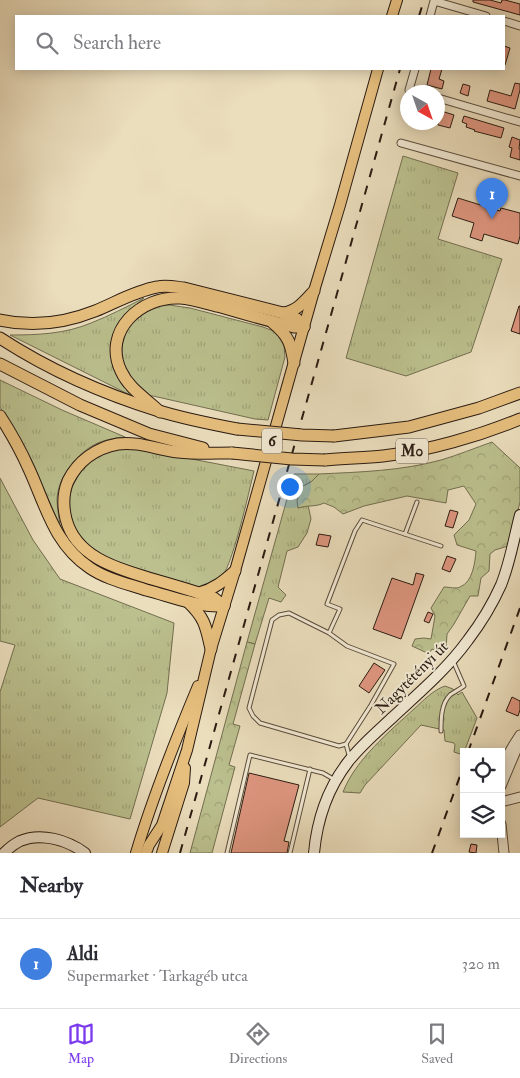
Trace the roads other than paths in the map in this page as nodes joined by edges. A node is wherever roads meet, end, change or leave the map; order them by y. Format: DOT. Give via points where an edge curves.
graph roads {
  1 [pos="397,0"];
  2 [pos="392,15"];
  3 [pos="430,15"];
  4 [pos="483,15"];
  5 [pos="505,21"];
  6 [pos="520,26"];
  7 [pos="378,70"];
  8 [pos="415,70"];
  9 [pos="410,85"];
  10 [pos="445,100"];
  11 [pos="520,122"];
  12 [pos="401,143"];
  13 [pos="520,176"];
  14 [pos="314,292"];
  15 [pos="283,313"];
  16 [pos="0,320"];
  17 [pos="270,320"];
  18 [pos="304,327"];
  19 [pos="0,338"];
  20 [pos="294,363"];
  21 [pos="0,364"];
  22 [pos="520,393"];
  23 [pos="160,412"];
  24 [pos="0,416"];
  25 [pos="520,419"];
  26 [pos="232,453"];
  27 [pos="417,502"];
  28 [pos="520,515"];
  29 [pos="405,534"];
  30 [pos="441,546"];
  31 [pos="235,571"];
  32 [pos="199,593"];
  33 [pos="186,601"];
  34 [pos="224,606"];
  35 [pos="329,633"];
  36 [pos="210,653"];
  37 [pos="452,660"];
  38 [pos="441,731"];
  39 [pos="520,735"];
  40 [pos="520,741"];
  41 [pos="346,744"];
  42 [pos="187,750"];
  43 [pos="351,759"];
  44 [pos="505,760"];
  45 [pos="310,770"];
  46 [pos="505,777"];
  47 [pos="336,780"];
  48 [pos="520,797"];
  49 [pos="505,801"];
  50 [pos="502,838"];
  51 [pos="4,853"];
  52 [pos="85,853"];
  53 [pos="136,853"];
  54 [pos="146,853"];
  55 [pos="162,853"];
  56 [pos="227,853"];
  57 [pos="290,853"];
  58 [pos="314,853"];
  59 [pos="504,853"];
  1 -- 2 [label="main road"];
  3 -- 4 [label="street" via="434,1"];
  5 -- 6 [label="street"];
  7 -- 14 [label="main road, 6"];
  8 -- 9 [label="street"];
  10 -- 11 [label="street"];
  12 -- 13 [label="street"];
  14 -- 15 [label="highway" via="299,307"];
  14 -- 18 [label="main road, 6"];
  15 -- 16 [label="highway" via="170,286 143,291 68,320 27,324"];
  15 -- 18 [label="highway" via="297,319"];
  17 -- 18 [label="highway"];
  17 -- 20 [label="highway" via="287,337"];
  17 -- 23 [label="highway" via="180,298 158,300 134,312 118,338 118,364 126,380"];
  18 -- 20 [label="main road, 6"];
  19 -- 23 [label="highway, M0" via="65,375"];
  20 -- 31 [label="main road, 6"];
  21 -- 26 [label="highway, M0" via="72,401 149,434"];
  22 -- 23 [label="highway, M0, bridge" via="410,427 334,436 238,429"];
  24 -- 33 [label="highway" via="30,469 51,523 78,560 105,576"];
  25 -- 26 [label="highway, M0, bridge" via="447,443 383,456 325,460"];
  26 -- 32 [label="highway" via="177,452 134,444 103,448 76,468 65,495 67,522 88,552 118,568"];
  27 -- 29 [label="lane"];
  28 -- 37 [label="main road, Nagytétényi út" via="496,596"];
  29 -- 30 [label="lane"];
  29 -- 35 [label="lane" via="362,520 354,531 327,604 340,609"];
  31 -- 32 [label="highway" via="224,582"];
  31 -- 34 [label="main road, 6"];
  32 -- 34 [label="highway"];
  33 -- 34 [label="highway"];
  33 -- 36 [label="highway" via="203,620"];
  34 -- 36 [label="main road, 6"];
  35 -- 41 [label="lane" via="348,646 394,664"];
  35 -- 41 [label="lane" via="289,613 272,620 249,708 260,723 339,746"];
  36 -- 42 [label="main road, 6"];
  36 -- 53 [label="main road, 6" via="172,748"];
  37 -- 38 [label="lane" via="464,686 448,697"];
  37 -- 43 [label="main road, Nagytétényi út"];
  39 -- 44 [label="street"];
  40 -- 46 [label="street"];
  41 -- 43 [label="lane"];
  42 -- 54 [label="main road, 6" via="162,825"];
  42 -- 55 [label="main road" via="184,782"];
  43 -- 47 [label="main road, Nagytétényi út"];
  45 -- 47 [label="lane" via="323,772"];
  45 -- 56 [label="lane" via="250,755"];
  45 -- 57 [label="lane"];
  47 -- 58 [label="main road, Nagytétényi út" via="318,823"];
  48 -- 49 [label="street"];
  50 -- 59 [label="street"];
  51 -- 52 [label="main road" via="21,841 38,837 60,841"];
}
